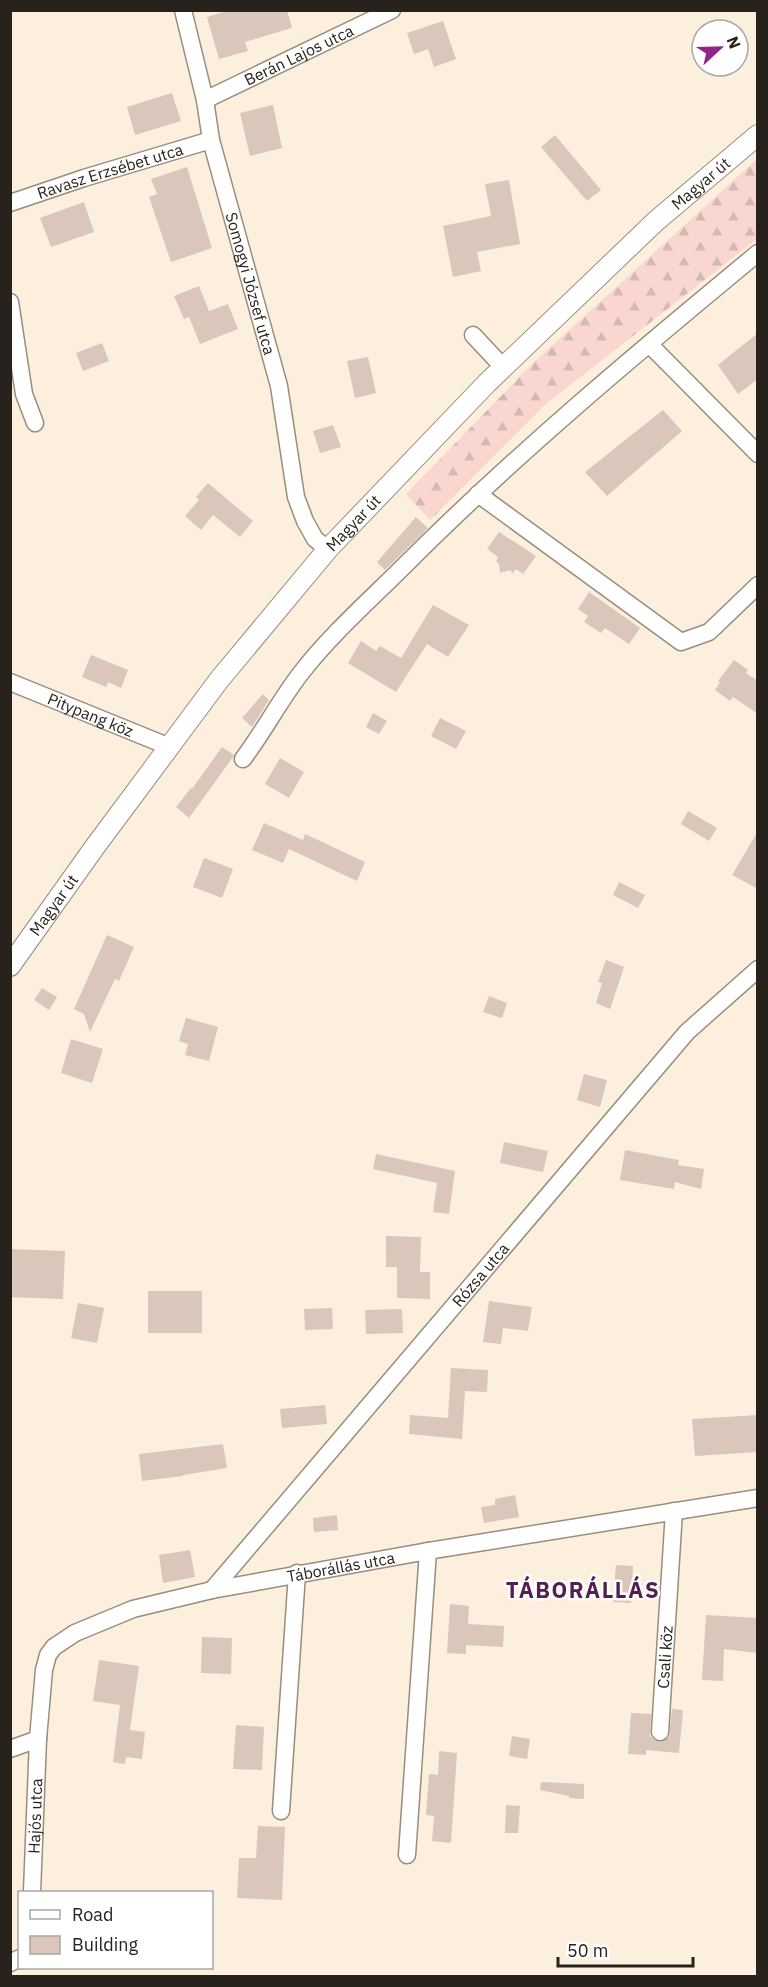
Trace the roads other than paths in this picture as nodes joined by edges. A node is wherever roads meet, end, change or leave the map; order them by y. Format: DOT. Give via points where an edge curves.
graph roads {
  1 [pos="183,10"];
  2 [pos="392,10"];
  3 [pos="206,100"];
  4 [pos="758,135"];
  5 [pos="211,140"];
  6 [pos="10,203"];
  7 [pos="758,253"];
  8 [pos="10,302"];
  9 [pos="473,335"];
  10 [pos="649,344"];
  11 [pos="503,367"];
  12 [pos="35,423"];
  13 [pos="758,454"];
  14 [pos="478,494"];
  15 [pos="328,549"];
  16 [pos="758,585"];
  17 [pos="10,682"];
  18 [pos="170,747"];
  19 [pos="243,759"];
  20 [pos="10,966"];
  21 [pos="758,969"];
  22 [pos="758,1498"];
  23 [pos="674,1511"];
  24 [pos="428,1551"];
  25 [pos="297,1574"];
  26 [pos="212,1590"];
  27 [pos="660,1731"];
  28 [pos="38,1739"];
  29 [pos="10,1749"];
  30 [pos="281,1811"];
  31 [pos="407,1856"];
  32 [pos="32,1891"];
  1 -- 3 [label="street, Somogyi József utca"];
  2 -- 3 [label="street, Berán Lajos utca"];
  3 -- 5 [label="street, Somogyi József utca"];
  4 -- 11 [label="street, Magyar út" via="656,221"];
  5 -- 6 [label="street, Ravasz Erzsébet utca"];
  5 -- 15 [label="street, Somogyi József utca" via="279,386 296,497 315,539"];
  7 -- 10 [label="street"];
  8 -- 12 [label="street" via="24,393"];
  9 -- 11 [label="street"];
  10 -- 13 [label="street"];
  10 -- 14 [label="street"];
  11 -- 15 [label="street, Magyar út"];
  14 -- 16 [label="street" via="681,642 708,632"];
  14 -- 19 [label="street" via="301,673"];
  15 -- 18 [label="street, Magyar út" via="219,680"];
  17 -- 18 [label="street, Pitypang köz"];
  18 -- 20 [label="street, Magyar út"];
  21 -- 26 [label="street, Rózsa utca" via="687,1032"];
  22 -- 23 [label="street, Táborállás utca"];
  23 -- 24 [label="street, Táborállás utca"];
  23 -- 27 [label="street, Csali köz"];
  24 -- 25 [label="street, Táborállás utca"];
  24 -- 31 [label="street"];
  25 -- 26 [label="street, Táborállás utca"];
  25 -- 30 [label="street"];
  26 -- 28 [label="street, Táborállás utca" via="133,1609 75,1633 54,1647 44,1670"];
  28 -- 29 [label="street"];
  28 -- 32 [label="street, Hajós utca"];
}
